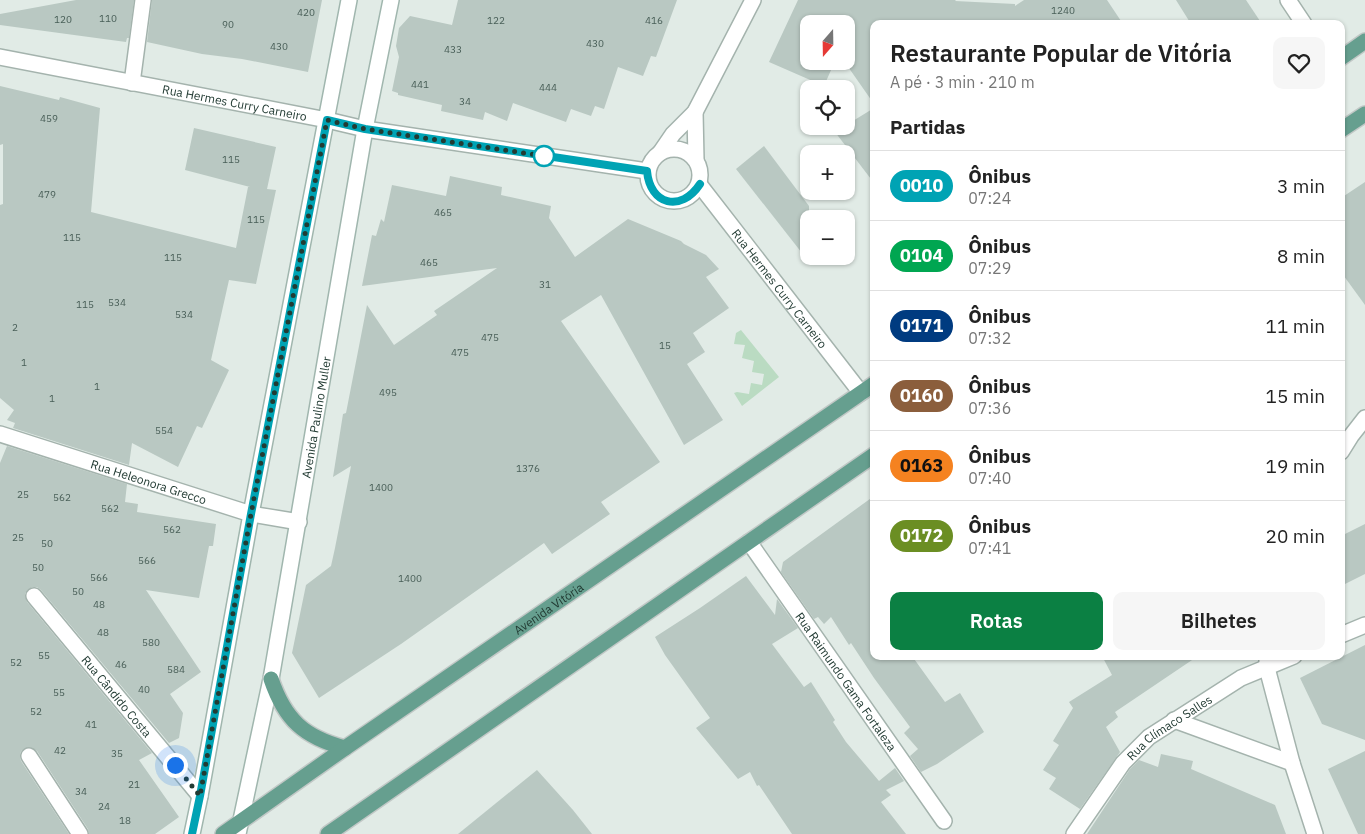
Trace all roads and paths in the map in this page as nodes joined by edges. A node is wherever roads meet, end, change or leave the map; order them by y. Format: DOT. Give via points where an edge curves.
graph roads {
  1 [pos="144,0"];
  2 [pos="349,0"];
  3 [pos="391,0"];
  4 [pos="753,0"];
  5 [pos="1288,0"];
  6 [pos="1301,20"];
  7 [pos="1365,41"];
  8 [pos="1345,55"];
  9 [pos="0,57"];
  10 [pos="132,83"];
  11 [pos="695,112"];
  12 [pos="1365,114"];
  13 [pos="327,120"];
  14 [pos="1345,127"];
  15 [pos="365,129"];
  16 [pos="660,153"];
  17 [pos="696,160"];
  18 [pos="647,171"];
  19 [pos="700,184"];
  20 [pos="870,387"];
  21 [pos="861,393"];
  22 [pos="1365,418"];
  23 [pos="0,434"];
  24 [pos="1345,446"];
  25 [pos="870,458"];
  26 [pos="251,514"];
  27 [pos="299,522"];
  28 [pos="749,542"];
  29 [pos="34,596"];
  30 [pos="1365,625"];
  31 [pos="1345,634"];
  32 [pos="1267,662"];
  33 [pos="271,679"];
  34 [pos="1174,720"];
  35 [pos="345,748"];
  36 [pos="29,756"];
  37 [pos="1292,763"];
  38 [pos="200,796"];
  39 [pos="944,821"];
  40 [pos="239,828"];
  41 [pos="80,834"];
  42 [pos="192,834"];
  43 [pos="223,834"];
  44 [pos="328,834"];
  45 [pos="1074,834"];
  46 [pos="1315,834"];
  1 -- 10 [label="street"];
  2 -- 13 [label="street"];
  3 -- 15 [label="street, Avenida Paulino Muller"];
  4 -- 11 [label="street"];
  5 -- 6 [label="street"];
  7 -- 8 [label="main road"];
  9 -- 10 [label="street, Rua Hermes Curry Carneiro"];
  10 -- 13 [label="street, Rua Hermes Curry Carneiro"];
  11 -- 16 [label="street"];
  11 -- 17 [label="street, Rua Hermes Curry Carneiro"];
  12 -- 14 [label="main road"];
  13 -- 15 [label="street, Rua Hermes Curry Carneiro"];
  13 -- 26 [label="street"];
  15 -- 18 [label="street, Rua Hermes Curry Carneiro"];
  15 -- 27 [label="street, Avenida Paulino Muller"];
  16 -- 17 [label="street" via="681,149"];
  16 -- 18 [label="street"];
  17 -- 19 [label="street, Rua Hermes Curry Carneiro" via="701,173"];
  18 -- 19 [label="street" via="648,182 654,192 673,202 694,194"];
  19 -- 21 [label="street, Rua Hermes Curry Carneiro"];
  20 -- 21 [label="main road, Avenida Vitória"];
  21 -- 35 [label="main road, Avenida Vitória"];
  22 -- 24 [label="street"];
  23 -- 26 [label="street, Rua Heleonora Grecco"];
  25 -- 28 [label="main road"];
  26 -- 27 [label="street, Rua Heleonora Grecco"];
  26 -- 38 [label="street"];
  27 -- 33 [label="street, Avenida Paulino Muller"];
  28 -- 39 [label="street, Rua Raimundo Gama Fortaleza"];
  28 -- 44 [label="main road"];
  29 -- 38 [label="street, Rua Cândido Costa"];
  30 -- 31 [label="street"];
  32 -- 34 [label="street, Rua Clímaco Salles"];
  32 -- 37 [label="street"];
  33 -- 35 [label="main road" via="276,696 298,725 315,738"];
  33 -- 40 [label="street, Avenida Paulino Muller"];
  34 -- 37 [label="street"];
  34 -- 45 [label="street, Rua Clímaco Salles" via="1149,737 1123,764"];
  35 -- 40 [label="main road, Avenida Vitória"];
  36 -- 41 [label="street"];
  37 -- 46 [label="street"];
  38 -- 42 [label="street"];
  40 -- 43 [label="main road, Avenida Vitória"];
}
